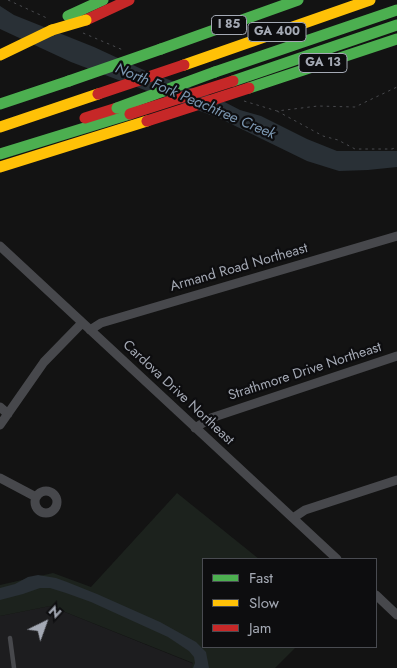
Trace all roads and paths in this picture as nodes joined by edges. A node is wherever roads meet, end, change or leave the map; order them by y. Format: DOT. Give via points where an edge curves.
graph roads {
  1 [pos="103,0"];
  2 [pos="128,0"];
  3 [pos="298,0"];
  4 [pos="370,0"];
  5 [pos="397,10"];
  6 [pos="397,25"];
  7 [pos="52,30"];
  8 [pos="397,39"];
  9 [pos="0,55"];
  10 [pos="0,104"];
  11 [pos="277,111"];
  12 [pos="0,127"];
  13 [pos="0,146"];
  14 [pos="397,147"];
  15 [pos="0,154"];
  16 [pos="0,167"];
  17 [pos="397,236"];
  18 [pos="0,246"];
  19 [pos="82,323"];
  20 [pos="90,330"];
  21 [pos="397,356"];
  22 [pos="0,406"];
  23 [pos="8,414"];
  24 [pos="0,426"];
  25 [pos="196,428"];
  26 [pos="0,478"];
  27 [pos="397,480"];
  28 [pos="36,497"];
  29 [pos="293,518"];
  30 [pos="336,558"];
  31 [pos="377,596"];
  32 [pos="397,615"];
  33 [pos="10,638"];
  34 [pos="14,668"];
  1 -- 7 [label="highway" via="68,16"];
  2 -- 7 [label="highway, bridge" via="86,20"];
  3 -- 10 [label="highway, I 85, bridge"];
  4 -- 12 [label="highway, GA 400, bridge"];
  5 -- 13 [label="highway, bridge"];
  6 -- 15 [label="highway, GA 13, bridge"];
  7 -- 9 [label="highway"];
  8 -- 16 [label="highway, GA 13, bridge"];
  11 -- 14 [label="path" via="322,136 354,149"];
  17 -- 20 [label="street, Armand Road Northeast" via="101,323"];
  18 -- 19 [label="street, Cardova Drive Northeast"];
  19 -- 20 [label="street, Cardova Drive Northeast"];
  19 -- 23 [label="street" via="44,362"];
  20 -- 25 [label="street, Cardova Drive Northeast"];
  21 -- 25 [label="street, Strathmore Drive Northeast" via="211,418"];
  22 -- 23 [label="street"];
  23 -- 24 [label="street"];
  25 -- 29 [label="street, Cardova Drive Northeast"];
  26 -- 28 [label="street"];
  27 -- 29 [label="street" via="305,510"];
  29 -- 30 [label="street, Cardova Drive Northeast"];
  31 -- 32 [label="street"];
  33 -- 34 [label="lane"];
}
